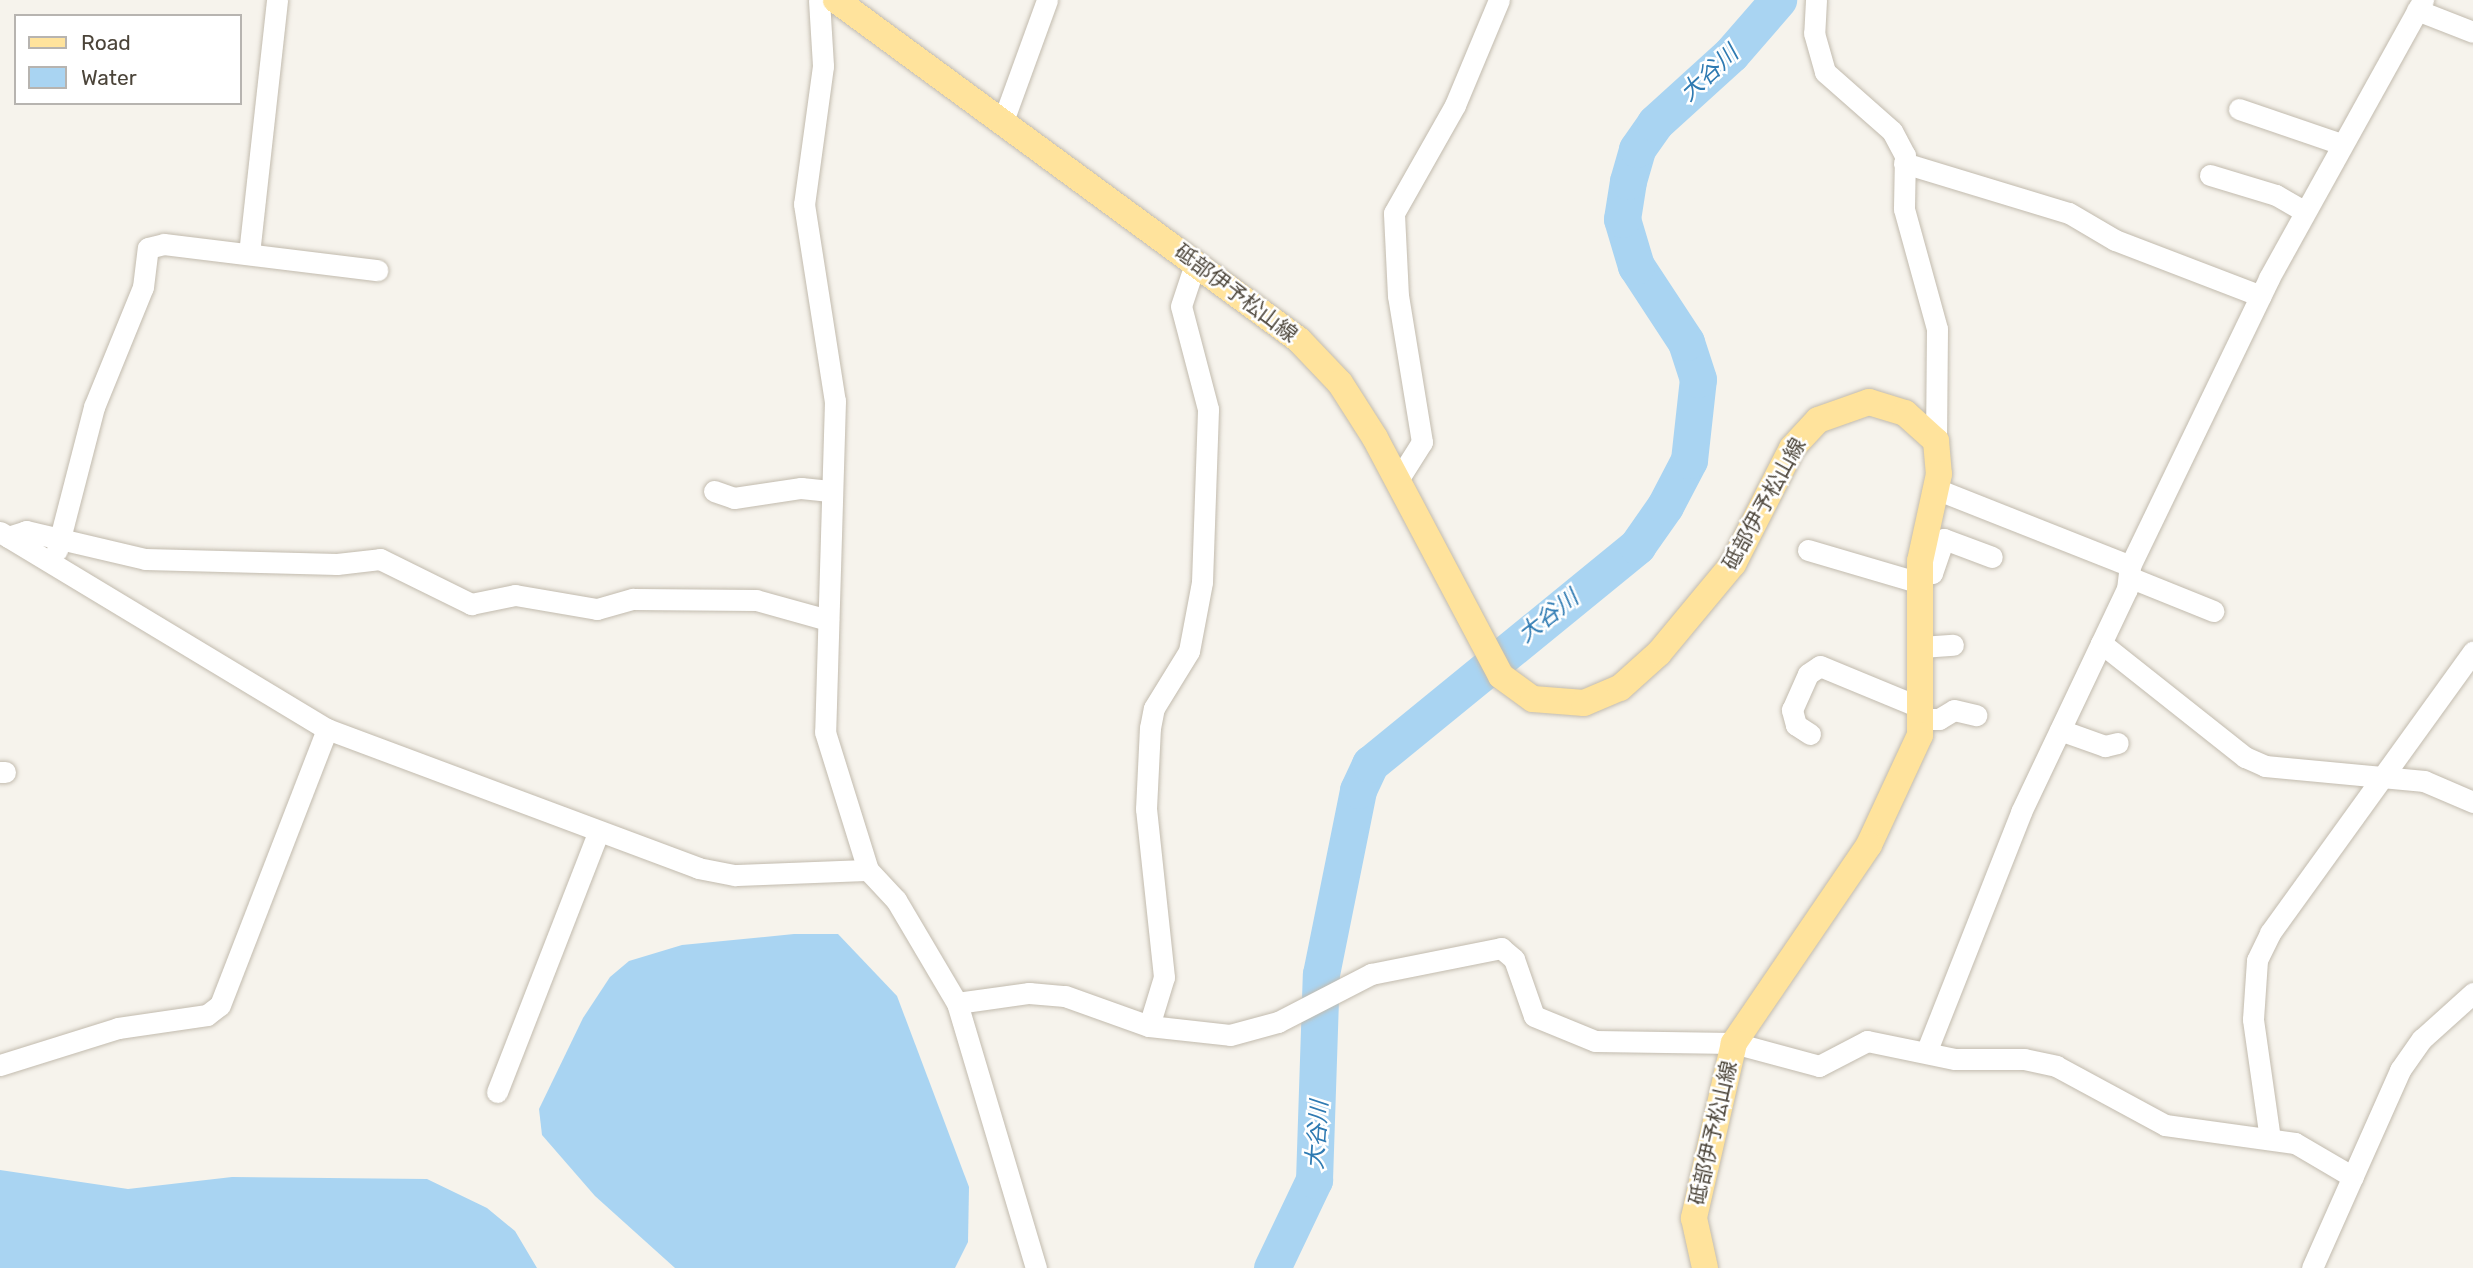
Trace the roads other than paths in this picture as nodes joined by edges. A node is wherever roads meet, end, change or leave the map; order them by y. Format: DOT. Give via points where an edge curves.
graph roads {
  1 [pos="276,0"];
  2 [pos="819,0"];
  3 [pos="836,0"];
  4 [pos="1047,0"];
  5 [pos="1499,0"];
  6 [pos="1816,0"];
  7 [pos="2420,5"];
  8 [pos="2473,32"];
  9 [pos="2239,109"];
  10 [pos="1003,121"];
  11 [pos="2342,144"];
  12 [pos="1904,163"];
  13 [pos="2210,176"];
  14 [pos="2304,211"];
  15 [pos="249,254"];
  16 [pos="1196,261"];
  17 [pos="377,270"];
  18 [pos="2261,296"];
  19 [pos="1936,441"];
  20 [pos="1398,480"];
  21 [pos="1936,489"];
  22 [pos="714,491"];
  23 [pos="830,491"];
  24 [pos="4,534"];
  25 [pos="60,539"];
  26 [pos="1808,550"];
  27 [pos="1992,557"];
  28 [pos="53,565"];
  29 [pos="2129,572"];
  30 [pos="1920,578"];
  31 [pos="2213,611"];
  32 [pos="828,620"];
  33 [pos="2102,643"];
  34 [pos="1953,645"];
  35 [pos="1921,647"];
  36 [pos="2473,652"];
  37 [pos="1921,714"];
  38 [pos="1976,715"];
  39 [pos="327,729"];
  40 [pos="2060,730"];
  41 [pos="1810,734"];
  42 [pos="2118,743"];
  43 [pos="2385,775"];
  44 [pos="2473,802"];
  45 [pos="598,833"];
  46 [pos="868,870"];
  47 [pos="2473,993"];
  48 [pos="957,1003"];
  49 [pos="1149,1026"];
  50 [pos="1734,1043"];
  51 [pos="1927,1051"];
  52 [pos="0,1065"];
  53 [pos="497,1092"];
  54 [pos="2270,1139"];
  55 [pos="2353,1177"];
  56 [pos="1036,1268"];
  57 [pos="1705,1268"];
  58 [pos="2312,1268"];
  1 -- 15 [label="street"];
  2 -- 23 [label="street" via="823,66 804,204 835,401"];
  3 -- 10 [label="main road, 砥部伊予松山線"];
  4 -- 10 [label="street"];
  5 -- 20 [label="street" via="1455,105 1394,213 1398,296 1422,442"];
  6 -- 12 [label="street" via="1814,33 1825,72 1892,131"];
  7 -- 8 [label="street"];
  7 -- 11 [label="street"];
  9 -- 11 [label="street"];
  10 -- 16 [label="main road, 砥部伊予松山線"];
  11 -- 14 [label="street"];
  12 -- 18 [label="street" via="2069,213 2115,240"];
  12 -- 19 [label="street" via="1904,209 1937,329"];
  13 -- 14 [label="street" via="2276,195"];
  14 -- 18 [label="street"];
  15 -- 17 [label="street"];
  15 -- 25 [label="street" via="164,244 148,248 143,287 94,407"];
  16 -- 20 [label="main road, 砥部伊予松山線" via="1319,360"];
  16 -- 49 [label="street" via="1181,306 1208,409 1202,582 1189,651 1154,708 1150,728 1146,809 1164,977"];
  18 -- 29 [label="street"];
  19 -- 20 [label="main road, 砥部伊予松山線" via="1905,413 1869,401 1818,420 1792,448 1754,527 1704,605 1620,688 1568,706 1532,699 1501,676"];
  19 -- 21 [label="main road, 砥部伊予松山線" via="1941,457"];
  21 -- 29 [label="street"];
  21 -- 30 [label="main road, 砥部伊予松山線"];
  22 -- 23 [label="street" via="734,498 801,488"];
  23 -- 32 [label="street"];
  24 -- 25 [label="street" via="26,531"];
  24 -- 28 [label="street"];
  25 -- 28 [label="street"];
  25 -- 32 [label="street" via="145,559 380,559 471,604 515,596 597,608 633,600 755,600"];
  26 -- 30 [label="street"];
  27 -- 30 [label="street" via="1944,539 1932,573"];
  28 -- 39 [label="street"];
  29 -- 31 [label="street"];
  29 -- 33 [label="street"];
  30 -- 35 [label="main road, 砥部伊予松山線"];
  32 -- 46 [label="street" via="825,732"];
  33 -- 40 [label="street"];
  33 -- 43 [label="street" via="2245,757 2277,767"];
  34 -- 35 [label="street"];
  35 -- 37 [label="main road, 砥部伊予松山線"];
  36 -- 43 [label="street"];
  37 -- 38 [label="street" via="1939,719 1954,710"];
  37 -- 41 [label="street" via="1820,666 1808,674 1792,710 1796,725"];
  37 -- 50 [label="main road, 砥部伊予松山線" via="1912,760 1869,845"];
  39 -- 45 [label="street"];
  39 -- 52 [label="street" via="220,1005 207,1015 118,1028"];
  40 -- 42 [label="street" via="2105,746"];
  40 -- 51 [label="street"];
  43 -- 44 [label="street" via="2424,780"];
  43 -- 54 [label="street" via="2270,933 2257,960 2253,1019"];
  45 -- 46 [label="street" via="661,858 735,875"];
  45 -- 53 [label="street"];
  46 -- 48 [label="street" via="918,933"];
  47 -- 55 [label="street" via="2422,1039 2400,1070"];
  48 -- 49 [label="street" via="1029,993 1065,996"];
  48 -- 56 [label="street"];
  49 -- 50 [label="street" via="1230,1035 1312,1004 1371,974 1501,948 1514,959 1534,1016 1552,1029 1595,1041"];
  50 -- 51 [label="street" via="1819,1066 1867,1041"];
  50 -- 57 [label="main road, 砥部伊予松山線" via="1694,1218"];
  51 -- 54 [label="street" via="1955,1059 2056,1066 2165,1125"];
  54 -- 55 [label="street" via="2313,1151"];
  55 -- 58 [label="street"];
}
